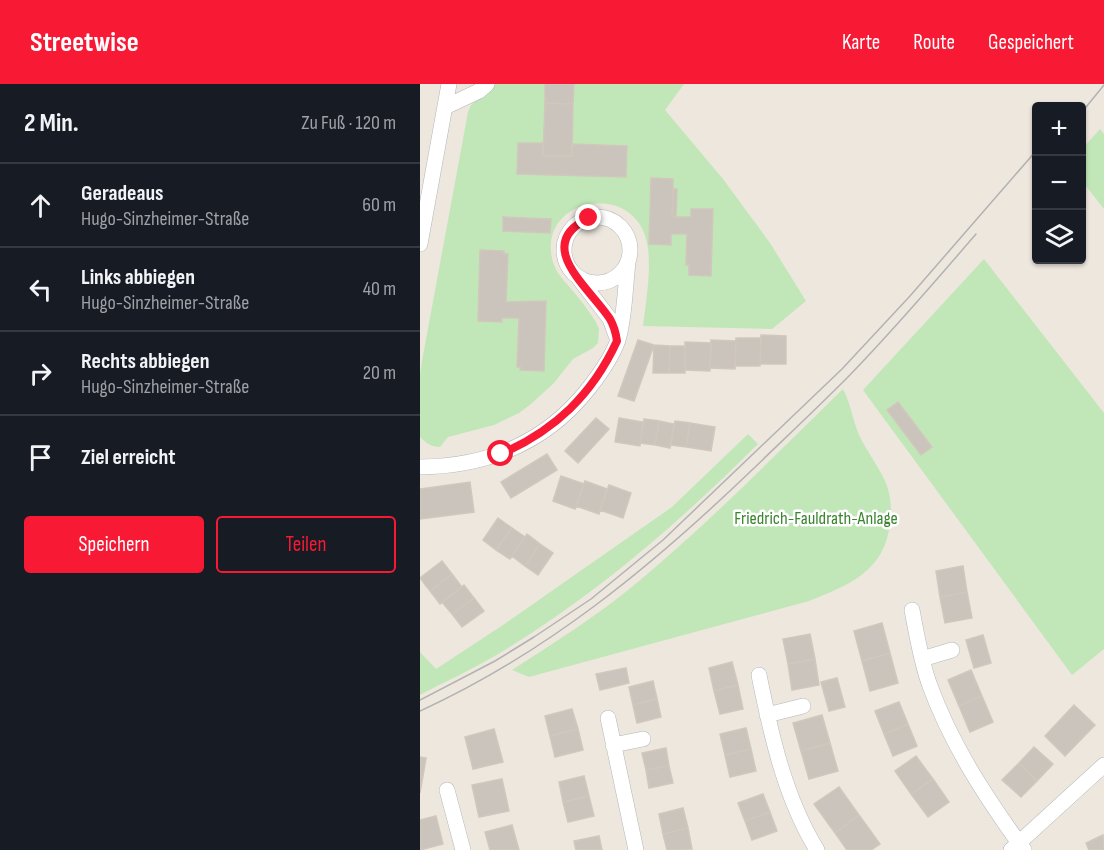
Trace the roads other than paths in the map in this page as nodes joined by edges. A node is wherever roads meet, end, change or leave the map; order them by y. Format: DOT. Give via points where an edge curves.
graph roads {
  1 [pos="449,84"];
  2 [pos="487,84"];
  3 [pos="445,107"];
  4 [pos="420,244"];
  5 [pos="628,262"];
  6 [pos="577,276"];
  7 [pos="617,341"];
  8 [pos="420,467"];
  9 [pos="912,610"];
  10 [pos="952,650"];
  11 [pos="922,659"];
  12 [pos="759,675"];
  13 [pos="803,706"];
  14 [pos="767,715"];
  15 [pos="608,718"];
  16 [pos="643,739"];
  17 [pos="613,745"];
  18 [pos="1104,765"];
  19 [pos="447,790"];
  20 [pos="1018,848"];
  21 [pos="463,850"];
  22 [pos="636,850"];
  23 [pos="817,850"];
  1 -- 3 [label="street"];
  2 -- 3 [label="street"];
  3 -- 4 [label="street"];
  5 -- 6 [label="street" via="612,280 588,282"];
  5 -- 6 [label="street" via="629,238 622,228 601,217 589,218 569,232 565,243 565,256"];
  5 -- 7 [label="street"];
  6 -- 7 [label="street" via="610,319"];
  7 -- 8 [label="street" via="597,378 580,399 543,432 501,454 452,465"];
  9 -- 11 [label="street"];
  10 -- 11 [label="street"];
  11 -- 20 [label="street" via="941,715 960,754"];
  12 -- 14 [label="street"];
  13 -- 14 [label="street"];
  14 -- 23 [label="street" via="785,779"];
  15 -- 17 [label="street"];
  16 -- 17 [label="street"];
  17 -- 22 [label="street"];
  18 -- 20 [label="street"];
  19 -- 21 [label="street"];
}
